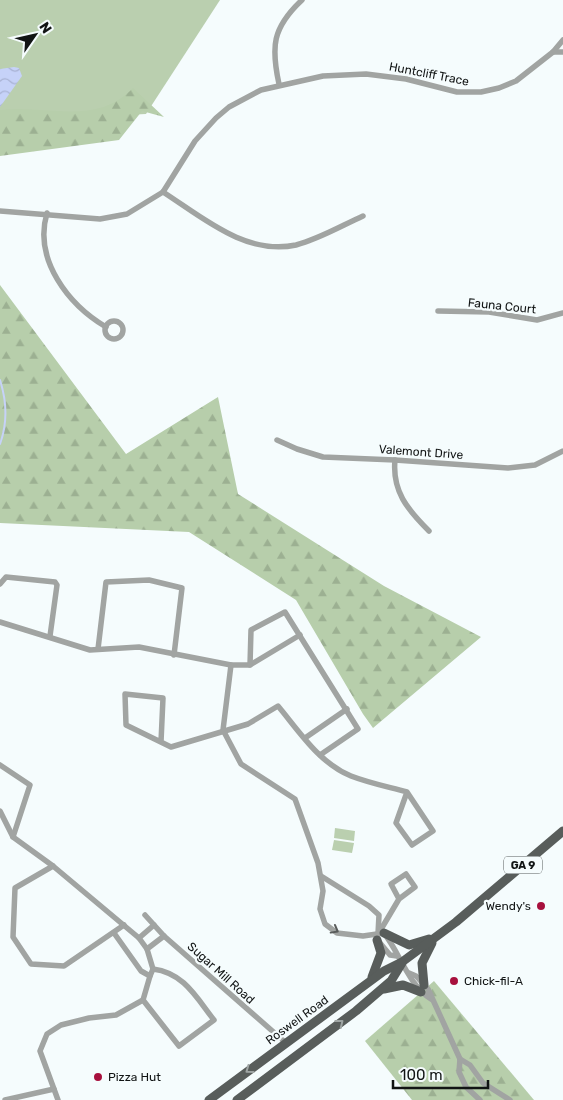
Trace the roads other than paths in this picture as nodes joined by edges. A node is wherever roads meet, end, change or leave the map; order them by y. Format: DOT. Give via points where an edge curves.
graph roads {
  1 [pos="302,0"];
  2 [pos="563,40"];
  3 [pos="553,52"];
  4 [pos="563,52"];
  5 [pos="279,84"];
  6 [pos="163,192"];
  7 [pos="0,211"];
  8 [pos="47,214"];
  9 [pos="363,216"];
  10 [pos="438,311"];
  11 [pos="563,313"];
  12 [pos="106,327"];
  13 [pos="277,440"];
  14 [pos="563,451"];
  15 [pos="395,460"];
  16 [pos="429,531"];
  17 [pos="0,584"];
  18 [pos="0,622"];
  19 [pos="300,635"];
  20 [pos="50,636"];
  21 [pos="98,649"];
  22 [pos="174,655"];
  23 [pos="231,665"];
  24 [pos="250,665"];
  25 [pos="347,709"];
  26 [pos="223,730"];
  27 [pos="305,738"];
  28 [pos="161,742"];
  29 [pos="320,755"];
  30 [pos="0,765"];
  31 [pos="407,792"];
  32 [pos="0,811"];
  33 [pos="563,831"];
  34 [pos="13,837"];
  35 [pos="53,866"];
  36 [pos="320,876"];
  37 [pos="399,899"];
  38 [pos="145,916"];
  39 [pos="124,925"];
  40 [pos="154,925"];
  41 [pos="114,932"];
  42 [pos="380,935"];
  43 [pos="164,936"];
  44 [pos="436,936"];
  45 [pos="139,938"];
  46 [pos="147,949"];
  47 [pos="400,959"];
  48 [pos="153,969"];
  49 [pos="150,976"];
  50 [pos="368,982"];
  51 [pos="423,989"];
  52 [pos="379,991"];
  53 [pos="143,1000"];
  54 [pos="286,1044"];
  55 [pos="460,1059"];
  56 [pos="54,1088"];
  57 [pos="5,1100"];
  58 [pos="58,1100"];
  59 [pos="208,1100"];
  60 [pos="237,1100"];
  61 [pos="480,1100"];
  62 [pos="510,1100"];
  1 -- 5 [label="street" via="286,17 274,44 273,58"];
  2 -- 3 [label="street, Huntcliff Trace"];
  3 -- 4 [label="street"];
  3 -- 5 [label="street, Huntcliff Trace" via="516,80 481,92 457,92 406,78 366,74 323,76"];
  5 -- 6 [label="street, Huntcliff Trace" via="245,98 216,118 195,141"];
  6 -- 8 [label="street, Huntcliff Trace" via="142,207 116,218"];
  6 -- 9 [label="street" via="232,236 258,245 295,245"];
  7 -- 8 [label="street, Huntcliff Trace"];
  8 -- 12 [label="street" via="45,244 56,278 78,308"];
  10 -- 11 [label="street, Fauna Court" via="490,312 537,320"];
  13 -- 15 [label="street, Valemont Drive" via="323,457"];
  14 -- 15 [label="street, Valemont Drive" via="546,461 522,467"];
  15 -- 16 [label="street" via="394,478 400,497"];
  17 -- 20 [label="street" via="6,577 57,584"];
  18 -- 20 [label="street"];
  19 -- 24 [label="street"];
  19 -- 24 [label="street" via="285,612 251,630"];
  19 -- 25 [label="street"];
  20 -- 21 [label="street" via="90,650"];
  21 -- 22 [label="street" via="139,648"];
  21 -- 22 [label="street" via="106,582 149,580 182,588"];
  22 -- 23 [label="street"];
  23 -- 24 [label="street"];
  23 -- 26 [label="street"];
  25 -- 27 [label="street"];
  25 -- 29 [label="street" via="358,729"];
  26 -- 27 [label="street" via="248,724 276,706"];
  26 -- 28 [label="street" via="171,747"];
  26 -- 36 [label="street" via="241,764 295,799"];
  27 -- 29 [label="street"];
  28 -- 28 [label="street" via="126,725 126,693 163,698"];
  29 -- 31 [label="street" via="351,776"];
  30 -- 34 [label="street" via="30,785"];
  31 -- 31 [label="street" via="396,823 412,845 433,831"];
  32 -- 34 [label="street"];
  33 -- 44 [label="main road, Roswell Road / GA 9"];
  34 -- 35 [label="street"];
  35 -- 39 [label="street"];
  35 -- 41 [label="street" via="15,888 13,937 31,964 64,966"];
  36 -- 42 [label="street" via="379,915"];
  36 -- 42 [label="street, one-way" via="323,891 320,909 325,924 337,933"];
  37 -- 37 [label="street" via="391,884 406,874 415,887"];
  37 -- 42 [label="street"];
  38 -- 40 [label="street, Sugar Mill Road"];
  39 -- 41 [label="street"];
  39 -- 45 [label="street"];
  40 -- 43 [label="street, Sugar Mill Road"];
  40 -- 45 [label="street"];
  41 -- 49 [label="street" via="141,971"];
  42 -- 44 [label="main road" via="409,945"];
  42 -- 47 [label="street" via="396,949"];
  42 -- 47 [label="street" via="390,954"];
  42 -- 50 [label="main road" via="381,953"];
  43 -- 46 [label="street"];
  43 -- 54 [label="street, Sugar Mill Road"];
  44 -- 47 [label="main road, Roswell Road / GA 9"];
  44 -- 51 [label="main road" via="422,963"];
  45 -- 46 [label="street"];
  46 -- 48 [label="street"];
  47 -- 50 [label="main road, Roswell Road / GA 9"];
  47 -- 51 [label="street" via="412,982"];
  47 -- 52 [label="main road, Roswell Road / GA 9" via="390,980"];
  48 -- 49 [label="street"];
  48 -- 53 [label="street" via="173,974 183,982 214,1020 179,1046"];
  49 -- 53 [label="street"];
  50 -- 54 [label="main road, Roswell Road / GA 9"];
  51 -- 52 [label="main road" via="403,985"];
  51 -- 55 [label="street"];
  60 -- 52 [label="main road, Roswell Road / GA 9, one-way"];
  53 -- 56 [label="street" via="116,1015 61,1025 47,1034 40,1051"];
  54 -- 59 [label="main road, Roswell Road / GA 9, one-way"];
  55 -- 61 [label="street" via="458,1072 466,1087"];
  55 -- 62 [label="street" via="470,1065 483,1083"];
  56 -- 57 [label="street"];
  56 -- 58 [label="street"];
}
